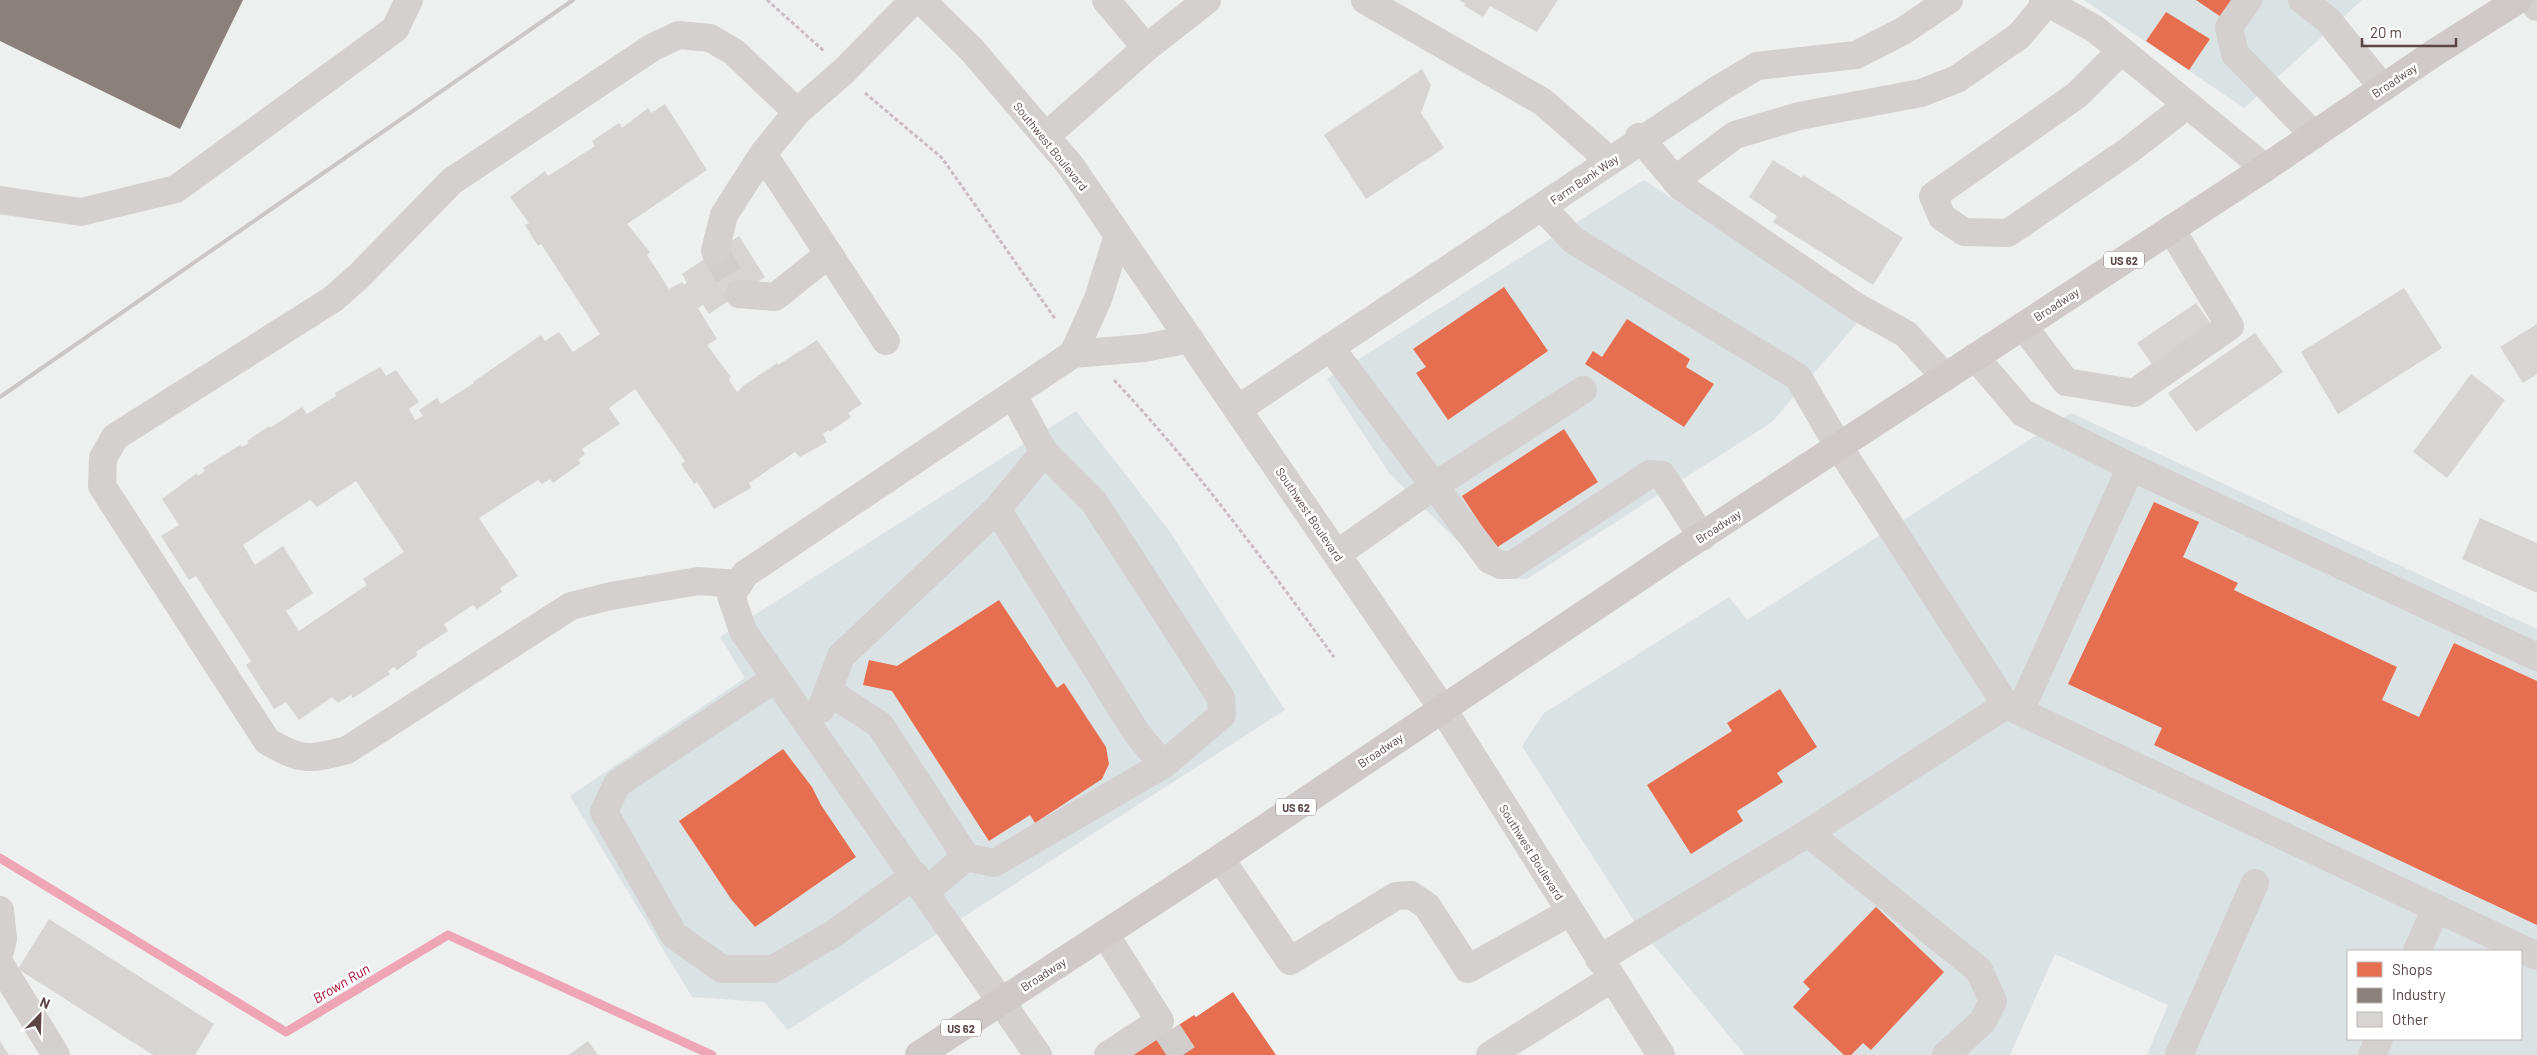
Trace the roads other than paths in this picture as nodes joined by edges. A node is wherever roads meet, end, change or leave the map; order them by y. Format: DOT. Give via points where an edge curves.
graph roads {
  1 [pos="409,0"];
  2 [pos="914,0"];
  3 [pos="921,0"];
  4 [pos="1106,0"];
  5 [pos="1207,0"];
  6 [pos="1366,0"];
  7 [pos="2248,0"];
  8 [pos="2302,0"];
  9 [pos="2518,0"];
  10 [pos="2532,0"];
  11 [pos="2045,1"];
  12 [pos="1934,4"];
  13 [pos="2537,7"];
  14 [pos="1146,48"];
  15 [pos="2120,51"];
  16 [pos="2383,88"];
  17 [pos="2187,105"];
  18 [pos="797,112"];
  19 [pos="2314,135"];
  20 [pos="1046,136"];
  21 [pos="1640,139"];
  22 [pos="763,154"];
  23 [pos="1610,161"];
  24 [pos="2265,168"];
  25 [pos="1674,180"];
  26 [pos="0,200"];
  27 [pos="1542,207"];
  28 [pos="2171,229"];
  29 [pos="1118,235"];
  30 [pos="715,252"];
  31 [pos="829,254"];
  32 [pos="739,294"];
  33 [pos="2023,326"];
  34 [pos="1190,339"];
  35 [pos="886,341"];
  36 [pos="1330,347"];
  37 [pos="1073,354"];
  38 [pos="1975,357"];
  39 [pos="1945,377"];
  40 [pos="1583,390"];
  41 [pos="1013,395"];
  42 [pos="1238,409"];
  43 [pos="1839,447"];
  44 [pos="1044,452"];
  45 [pos="2131,466"];
  46 [pos="1434,486"];
  47 [pos="997,509"];
  48 [pos="1702,537"];
  49 [pos="1337,554"];
  50 [pos="739,584"];
  51 [pos="2537,657"];
  52 [pos="776,678"];
  53 [pos="828,691"];
  54 [pos="1442,708"];
  55 [pos="2013,708"];
  56 [pos="813,730"];
  57 [pos="1162,765"];
  58 [pos="1808,833"];
  59 [pos="966,857"];
  60 [pos="1220,858"];
  61 [pos="920,883"];
  62 [pos="2256,883"];
  63 [pos="2436,908"];
  64 [pos="0,910"];
  65 [pos="1570,912"];
  66 [pos="1105,934"];
  67 [pos="0,950"];
  68 [pos="2417,950"];
  69 [pos="2537,956"];
  70 [pos="0,964"];
  71 [pos="1605,969"];
  72 [pos="1002,1001"];
  73 [pos="2379,1040"];
  74 [pos="56,1055"];
  75 [pos="919,1055"];
  76 [pos="1038,1055"];
  77 [pos="1108,1055"];
  78 [pos="1490,1055"];
  79 [pos="1661,1055"];
  80 [pos="1946,1055"];
  81 [pos="2179,1055"];
  82 [pos="2372,1055"];
  1 -- 26 [label="street" via="395,29 176,189 81,212"];
  2 -- 18 [label="street" via="844,71"];
  3 -- 20 [label="street, Southwest Boulevard" via="972,50"];
  4 -- 14 [label="street"];
  5 -- 14 [label="street"];
  6 -- 23 [label="street" via="1543,102"];
  7 -- 19 [label="street" via="2229,27 2235,54"];
  8 -- 16 [label="street" via="2328,20"];
  9 -- 16 [label="main road, Broadway / US 62"];
  10 -- 13 [label="street"];
  11 -- 15 [label="street" via="2095,30"];
  11 -- 25 [label="street" via="2019,36 1956,79 1921,93 1798,116 1735,135"];
  12 -- 21 [label="street, Farm Bank Way" via="1904,31 1856,55 1757,66"];
  14 -- 20 [label="street"];
  15 -- 17 [label="street"];
  15 -- 17 [label="street" via="2077,95 1933,196 1942,217 1964,232 2008,233"];
  16 -- 19 [label="main road, Broadway / US 62"];
  17 -- 24 [label="street"];
  18 -- 22 [label="street"];
  18 -- 50 [label="street" via="734,52 710,38 679,35 653,47 452,181 333,299 115,437 103,458 102,486 267,741 292,756 317,758 347,750 571,606 698,581"];
  19 -- 24 [label="main road, Broadway / US 62"];
  20 -- 29 [label="street, Southwest Boulevard"];
  21 -- 23 [label="street, Farm Bank Way"];
  21 -- 25 [label="street"];
  22 -- 30 [label="street" via="724,215"];
  22 -- 31 [label="street"];
  23 -- 27 [label="street, Farm Bank Way"];
  24 -- 28 [label="main road, Broadway / US 62"];
  25 -- 39 [label="street" via="1681,188 1857,307 1906,334"];
  27 -- 36 [label="street, Farm Bank Way"];
  27 -- 43 [label="street" via="1573,240 1798,377"];
  28 -- 33 [label="main road, Broadway / US 62"];
  28 -- 33 [label="street" via="2230,326 2134,393 2066,382"];
  29 -- 34 [label="street, Southwest Boulevard"];
  29 -- 37 [label="street" via="1098,299"];
  31 -- 32 [label="street" via="775,297"];
  31 -- 35 [label="street"];
  33 -- 38 [label="main road, Broadway / US 62"];
  34 -- 37 [label="street" via="1144,348"];
  34 -- 42 [label="street, Southwest Boulevard"];
  36 -- 42 [label="street, Farm Bank Way"];
  36 -- 46 [label="street"];
  37 -- 41 [label="street"];
  38 -- 39 [label="main road, Broadway / US 62"];
  38 -- 45 [label="street" via="2023,413"];
  39 -- 43 [label="main road, Broadway / US 62"];
  40 -- 46 [label="street"];
  41 -- 44 [label="street"];
  41 -- 50 [label="street" via="745,574"];
  42 -- 49 [label="street, Southwest Boulevard"];
  43 -- 48 [label="main road, Broadway / US 62"];
  43 -- 55 [label="street"];
  44 -- 47 [label="street"];
  44 -- 57 [label="street" via="1094,502 1221,698 1222,715"];
  45 -- 51 [label="street"];
  45 -- 55 [label="street"];
  46 -- 48 [label="street" via="1490,560 1501,565 1512,565 1650,474 1662,475"];
  46 -- 49 [label="street"];
  47 -- 53 [label="street" via="841,656"];
  47 -- 57 [label="street" via="1136,732"];
  48 -- 54 [label="main road, Broadway / US 62"];
  49 -- 54 [label="street, Southwest Boulevard"];
  50 -- 52 [label="street" via="731,596 743,631"];
  52 -- 56 [label="street"];
  52 -- 61 [label="street" via="616,784 604,812 674,935 722,968 773,969"];
  53 -- 56 [label="street"];
  53 -- 59 [label="street" via="880,725"];
  54 -- 60 [label="main road, Broadway / US 62"];
  54 -- 65 [label="street, Southwest Boulevard"];
  55 -- 58 [label="street"];
  55 -- 63 [label="street"];
  56 -- 61 [label="street"];
  57 -- 59 [label="street" via="994,864"];
  58 -- 71 [label="street"];
  58 -- 80 [label="street" via="1979,970 1993,1001 1983,1021"];
  59 -- 61 [label="street"];
  60 -- 65 [label="street" via="1290,961 1396,896 1411,895 1427,906 1468,969"];
  60 -- 66 [label="main road, Broadway / US 62"];
  61 -- 72 [label="street"];
  62 -- 81 [label="street"];
  63 -- 68 [label="street"];
  63 -- 69 [label="street"];
  64 -- 67 [label="street" via="3,940"];
  65 -- 71 [label="street, Southwest Boulevard"];
  66 -- 72 [label="main road, Broadway / US 62"];
  66 -- 77 [label="street" via="1164,1026"];
  70 -- 74 [label="street"];
  71 -- 78 [label="street"];
  71 -- 79 [label="street, Southwest Boulevard"];
  72 -- 75 [label="main road, Broadway / US 62"];
  72 -- 76 [label="street"];
  73 -- 82 [label="street"];
}
